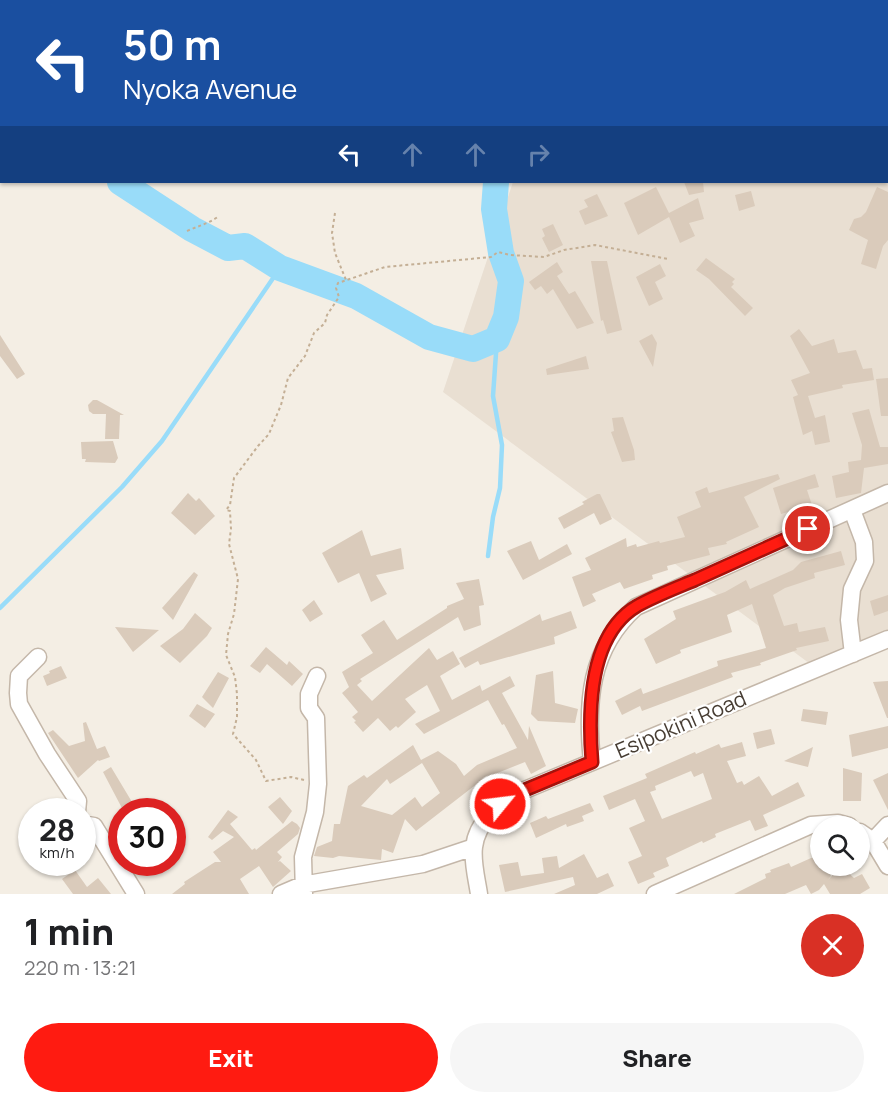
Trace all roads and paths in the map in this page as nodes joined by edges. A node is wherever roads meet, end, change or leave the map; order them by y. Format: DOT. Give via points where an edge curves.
graph roads {
  1 [pos="335,213"];
  2 [pos="219,216"];
  3 [pos="187,231"];
  4 [pos="668,259"];
  5 [pos="346,280"];
  6 [pos="888,493"];
  7 [pos="852,510"];
  8 [pos="888,639"];
  9 [pos="853,654"];
  10 [pos="38,657"];
  11 [pos="318,676"];
  12 [pos="592,762"];
  13 [pos="318,784"];
  14 [pos="76,798"];
  15 [pos="810,825"];
  16 [pos="888,825"];
  17 [pos="96,831"];
  18 [pos="870,835"];
  19 [pos="870,842"];
  20 [pos="474,847"];
  21 [pos="888,866"];
  22 [pos="303,889"];
  23 [pos="136,894"];
  24 [pos="281,894"];
  25 [pos="478,894"];
  26 [pos="655,894"];
  1 -- 5 [label="path" via="333,243"];
  2 -- 3 [label="path"];
  4 -- 5 [label="path" via="595,245 544,257 498,252 491,257 385,267"];
  5 -- 13 [label="path" via="338,284 339,297 288,378 268,435 234,478 226,510 230,512 229,544 238,579 226,655 237,694 233,735 256,760 266,781 291,777"];
  6 -- 7 [label="street"];
  7 -- 9 [label="street" via="864,542 865,561 852,589 849,620"];
  7 -- 12 [label="street" via="636,607 622,619 603,646 595,674"];
  8 -- 9 [label="street, Esipokini Road"];
  9 -- 12 [label="street, Esipokini Road"];
  10 -- 14 [label="street" via="20,676 19,704"];
  11 -- 13 [label="street" via="309,694 309,708 316,718"];
  12 -- 20 [label="street, Esipokini Road" via="500,804 480,827"];
  13 -- 22 [label="street" via="303,857"];
  15 -- 26 [label="street"];
  16 -- 18 [label="street"];
  17 -- 23 [label="street"];
  19 -- 21 [label="street"];
  20 -- 22 [label="street" via="423,864"];
  20 -- 25 [label="street, Esipokini Road"];
  22 -- 24 [label="street"];
}
